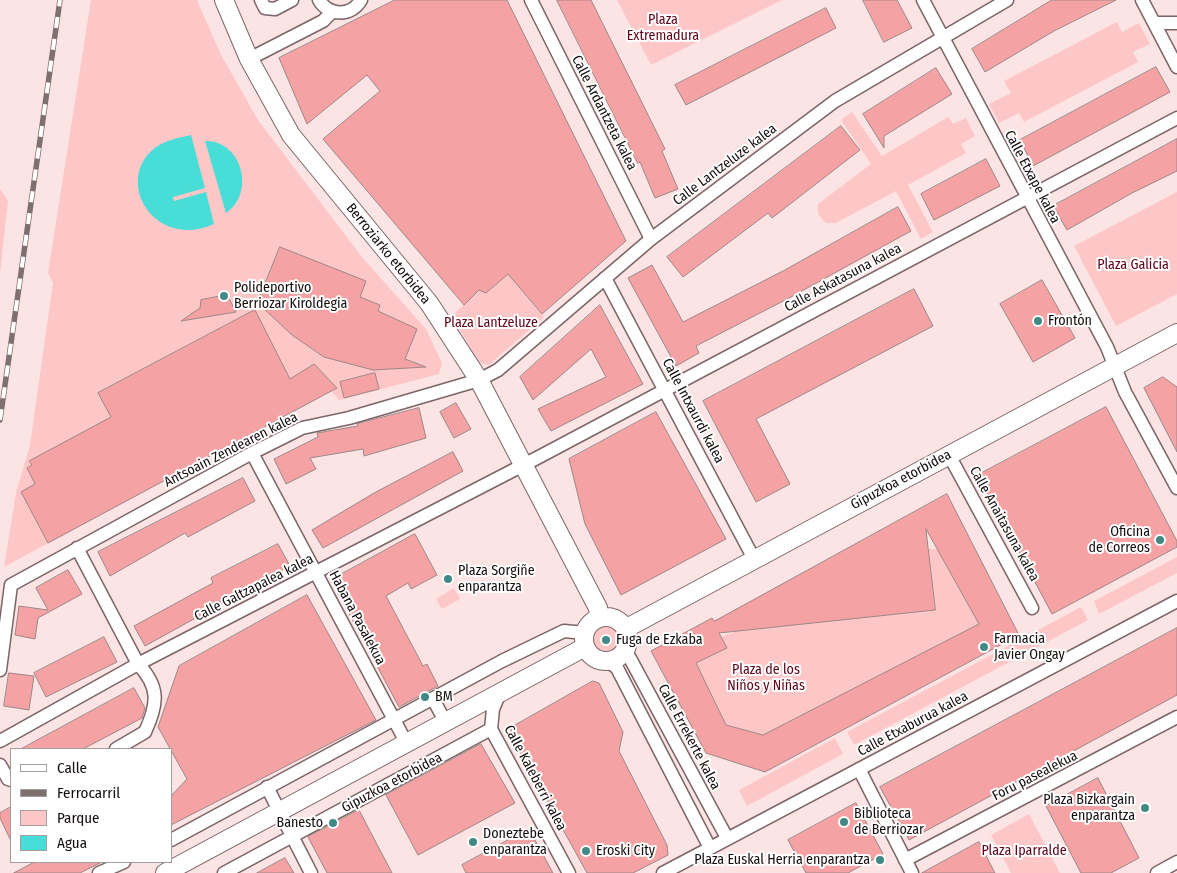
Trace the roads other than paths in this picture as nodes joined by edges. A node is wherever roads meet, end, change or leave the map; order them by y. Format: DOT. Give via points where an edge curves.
graph roads {
  1 [pos="224,0"];
  2 [pos="261,0"];
  3 [pos="292,0"];
  4 [pos="319,0"];
  5 [pos="361,0"];
  6 [pos="531,0"];
  7 [pos="923,0"];
  8 [pos="1007,0"];
  9 [pos="1142,0"];
  10 [pos="332,12"];
  11 [pos="1177,23"];
  12 [pos="1154,24"];
  13 [pos="943,39"];
  14 [pos="249,59"];
  15 [pos="1177,67"];
  16 [pos="1177,118"];
  17 [pos="1026,198"];
  18 [pos="651,239"];
  19 [pos="604,278"];
  20 [pos="1177,333"];
  21 [pos="1114,368"];
  22 [pos="479,380"];
  23 [pos="664,389"];
  24 [pos="252,453"];
  25 [pos="949,455"];
  26 [pos="523,465"];
  27 [pos="1177,488"];
  28 [pos="77,548"];
  29 [pos="754,559"];
  30 [pos="316,572"];
  31 [pos="1177,601"];
  32 [pos="1032,608"];
  33 [pos="600,618"];
  34 [pos="625,628"];
  35 [pos="585,640"];
  36 [pos="626,649"];
  37 [pos="608,661"];
  38 [pos="138,664"];
  39 [pos="0,670"];
  40 [pos="499,695"];
  41 [pos="433,699"];
  42 [pos="1177,717"];
  43 [pos="394,720"];
  44 [pos="446,723"];
  45 [pos="491,729"];
  46 [pos="0,741"];
  47 [pos="407,744"];
  48 [pos="118,748"];
  49 [pos="0,765"];
  50 [pos="859,769"];
  51 [pos="10,780"];
  52 [pos="267,786"];
  53 [pos="280,812"];
  54 [pos="292,837"];
  55 [pos="727,838"];
  56 [pos="172,839"];
  57 [pos="710,848"];
  58 [pos="905,860"];
  59 [pos="1177,862"];
  60 [pos="122,863"];
  61 [pos="99,873"];
  62 [pos="165,873"];
  63 [pos="224,873"];
  64 [pos="311,873"];
  65 [pos="570,873"];
  66 [pos="663,873"];
  67 [pos="912,873"];
  68 [pos="1157,873"];
  1 -- 14 [label="main road, Berroziarko etorbidea"];
  2 -- 3 [label="street" via="269,9"];
  4 -- 10 [label="street"];
  5 -- 10 [label="street" via="348,12"];
  6 -- 18 [label="street, Calle Ardantzeta kalea"];
  7 -- 13 [label="street, Calle Etxape kalea"];
  8 -- 13 [label="street, Calle Lantzeluze kalea"];
  9 -- 12 [label="street"];
  10 -- 14 [label="street" via="322,21"];
  11 -- 12 [label="street"];
  12 -- 15 [label="street"];
  13 -- 17 [label="street, Calle Etxape kalea"];
  13 -- 18 [label="street, Calle Lantzeluze kalea" via="835,101"];
  14 -- 22 [label="main road, Berroziarko etorbidea" via="291,135 429,304"];
  16 -- 17 [label="street, Calle Askatasuna kalea"];
  17 -- 21 [label="street, Calle Etxape kalea" via="1107,347"];
  17 -- 23 [label="street, Calle Askatasuna kalea"];
  18 -- 19 [label="street, Calle Lantzeluze kalea"];
  19 -- 22 [label="street, Calle Lantzeluze kalea" via="498,370"];
  19 -- 23 [label="street, Calle Intxaurdi kalea"];
  20 -- 21 [label="main road, Gipuzkoa etorbidea"];
  21 -- 25 [label="main road, Gipuzkoa etorbidea"];
  21 -- 27 [label="street, Calle Etxape kalea"];
  22 -- 24 [label="street, Antsoain Zendearen kalea" via="349,418 302,428"];
  22 -- 26 [label="main road, Berroziarko etorbidea"];
  23 -- 26 [label="street, Calle Askatasuna kalea"];
  23 -- 29 [label="street, Calle Intxaurdi kalea"];
  24 -- 28 [label="street, Antsoain Zendearen kalea"];
  24 -- 30 [label="street, Habana Pasalekua"];
  25 -- 29 [label="main road, Gipuzkoa etorbidea"];
  25 -- 32 [label="street, Calle Anaitasuna kalea"];
  26 -- 30 [label="street, Calle Galtzapalea kalea"];
  26 -- 33 [label="main road, Berroziarko etorbidea" via="598,608"];
  28 -- 38 [label="street"];
  28 -- 39 [label="street, Antsoain Zendearen kalea" via="11,585"];
  29 -- 34 [label="main road, Gipuzkoa etorbidea"];
  30 -- 38 [label="street, Calle Galtzapalea kalea"];
  30 -- 43 [label="street, Habana Pasalekua"];
  31 -- 50 [label="street, Calle Etxaburua kalea"];
  33 -- 34 [label="main road" via="614,619"];
  33 -- 35 [label="main road, Gipuzkoa etorbidea" via="588,627"];
  34 -- 36 [label="main road"];
  35 -- 37 [label="main road" via="594,658"];
  35 -- 40 [label="main road, Gipuzkoa etorbidea"];
  35 -- 41 [label="street" via="564,631"];
  36 -- 37 [label="main road"];
  36 -- 55 [label="street, Calle Errekerte kalea"];
  37 -- 57 [label="street" via="617,668"];
  38 -- 46 [label="street, Calle Galtzapalea kalea"];
  38 -- 48 [label="street" via="149,675 156,701 142,736"];
  40 -- 44 [label="main road, Gipuzkoa etorbidea"];
  40 -- 45 [label="street, Calle Kaleberri kalea" via="492,709"];
  41 -- 43 [label="street"];
  41 -- 44 [label="street"];
  42 -- 58 [label="street, Foru pasealekua"];
  43 -- 47 [label="street, Habana Pasalekua"];
  43 -- 52 [label="street"];
  44 -- 47 [label="main road, Gipuzkoa etorbidea"];
  45 -- 54 [label="street, Gipuzkoa etorbidea"];
  45 -- 65 [label="street, Calle Kaleberri kalea"];
  47 -- 53 [label="main road, Gipuzkoa etorbidea"];
  49 -- 51 [label="street"];
  50 -- 55 [label="street, Calle Etxaburua kalea"];
  50 -- 58 [label="street"];
  52 -- 53 [label="street"];
  52 -- 56 [label="street"];
  53 -- 54 [label="street"];
  53 -- 62 [label="main road, Gipuzkoa etorbidea"];
  54 -- 63 [label="street, Gipuzkoa etorbidea"];
  54 -- 64 [label="street"];
  55 -- 57 [label="street, Calle Etxaburua kalea"];
  57 -- 66 [label="street, Calle Etxaburua kalea"];
  58 -- 67 [label="street"];
  59 -- 68 [label="street"];
  60 -- 61 [label="street"];
}
